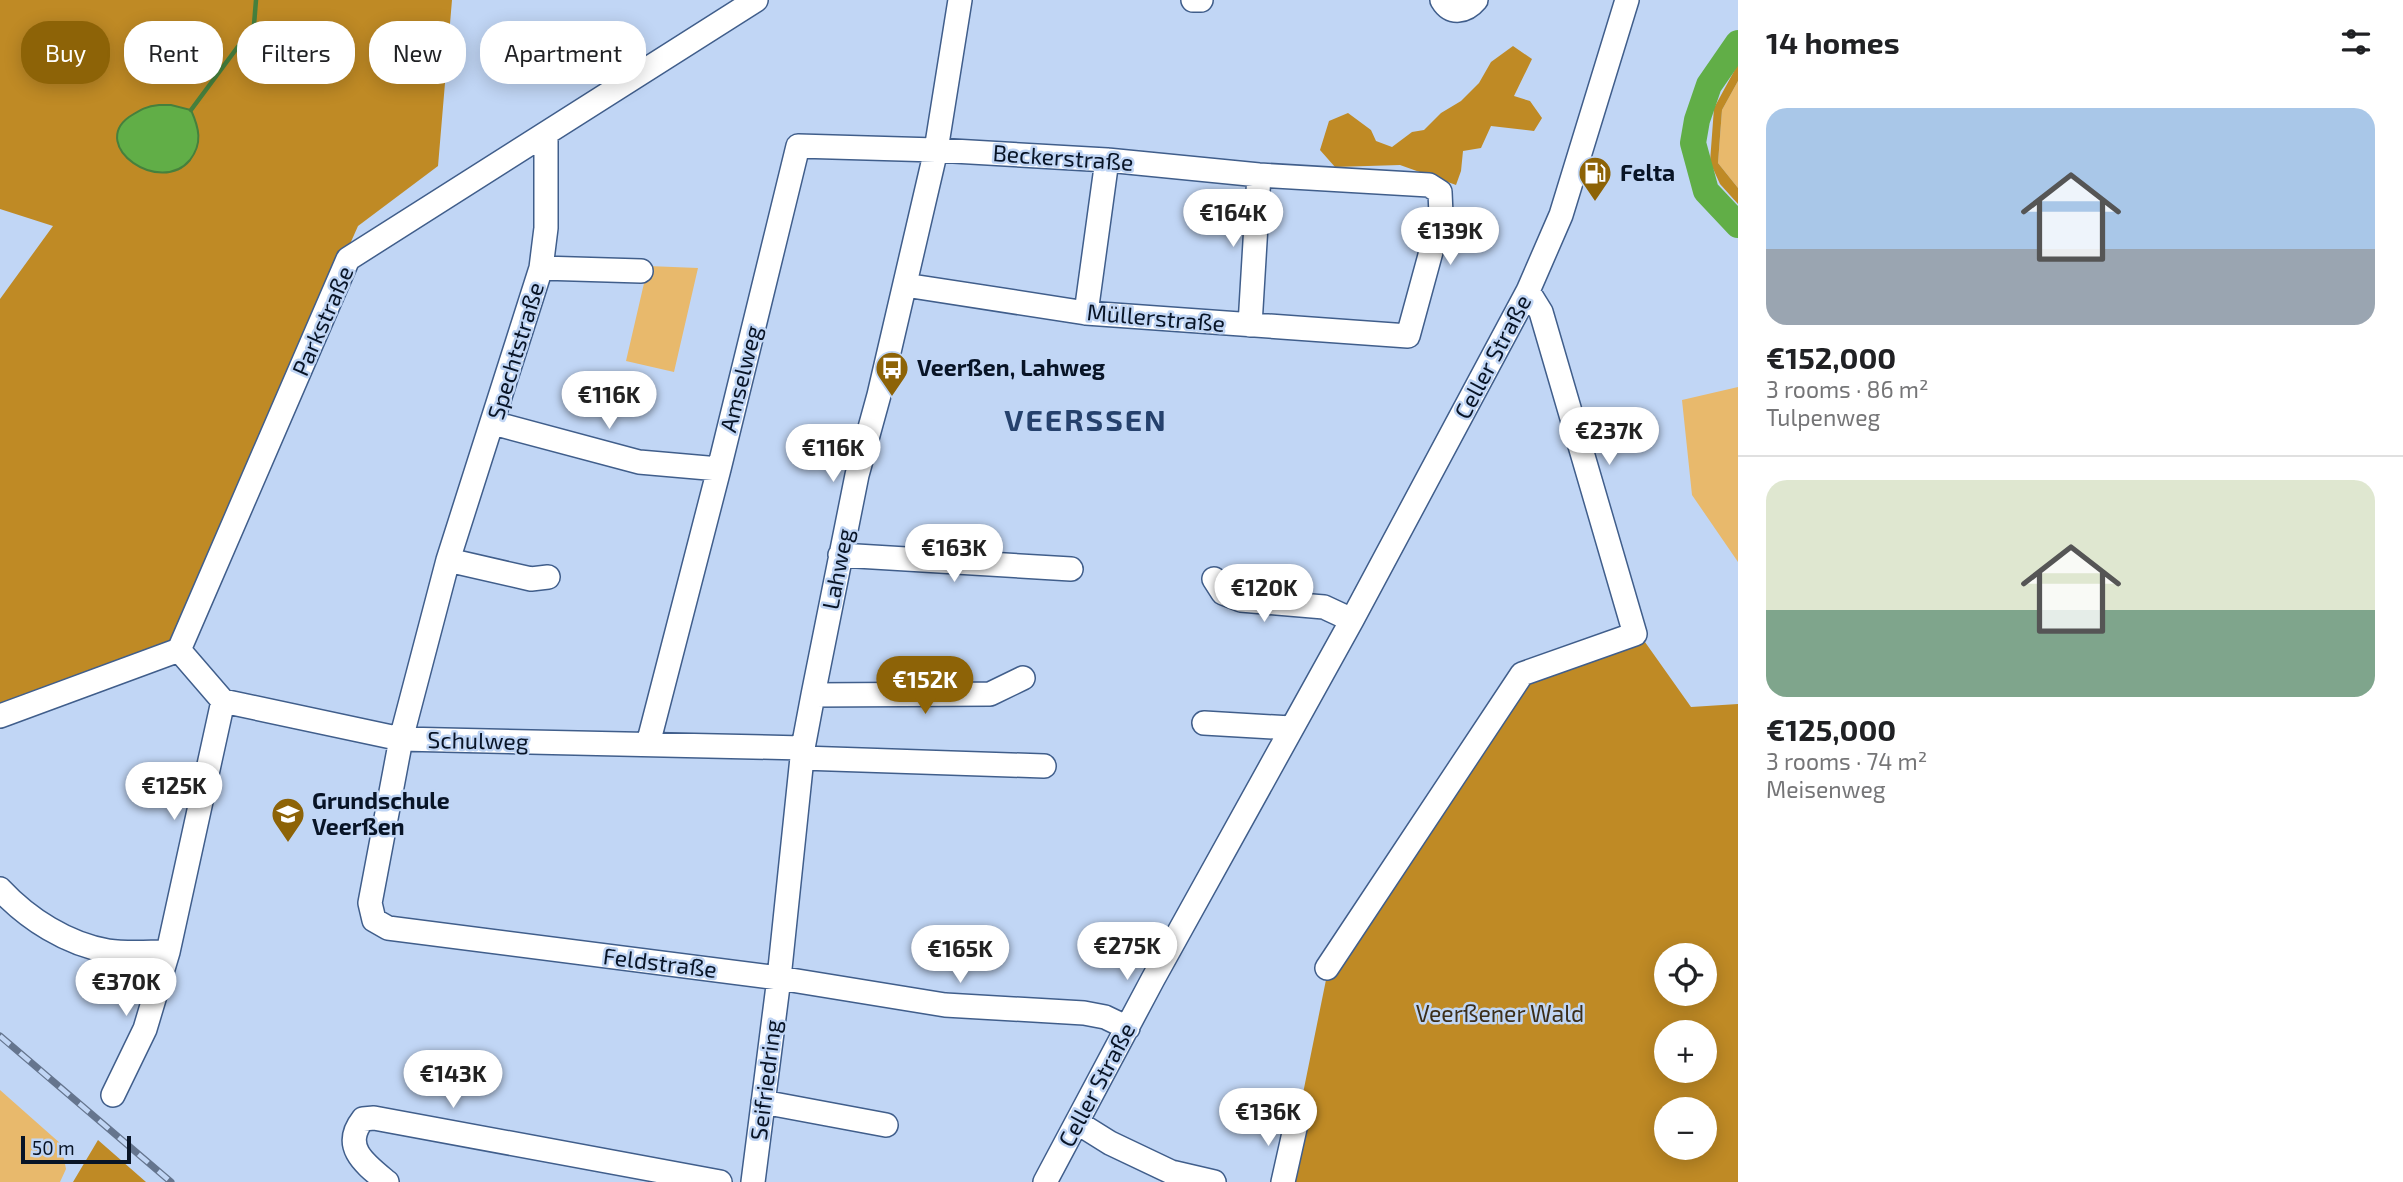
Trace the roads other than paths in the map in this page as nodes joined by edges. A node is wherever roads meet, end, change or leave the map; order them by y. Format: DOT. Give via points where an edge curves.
graph roads {
  1 [pos="756,0"];
  2 [pos="960,0"];
  3 [pos="1193,0"];
  4 [pos="1201,0"];
  5 [pos="1442,0"];
  6 [pos="1476,0"];
  7 [pos="1627,0"];
  8 [pos="546,135"];
  9 [pos="936,150"];
  10 [pos="1107,160"];
  11 [pos="1259,175"];
  12 [pos="541,268"];
  13 [pos="641,271"];
  14 [pos="905,285"];
  15 [pos="1528,291"];
  16 [pos="1086,313"];
  17 [pos="1250,325"];
  18 [pos="1408,336"];
  19 [pos="493,423"];
  20 [pos="719,469"];
  21 [pos="840,555"];
  22 [pos="448,560"];
  23 [pos="1071,569"];
  24 [pos="548,577"];
  25 [pos="1214,579"];
  26 [pos="1352,620"];
  27 [pos="179,650"];
  28 [pos="1024,678"];
  29 [pos="813,695"];
  30 [pos="223,701"];
  31 [pos="0,716"];
  32 [pos="1204,723"];
  33 [pos="1291,728"];
  34 [pos="401,739"];
  35 [pos="648,744"];
  36 [pos="803,753"];
  37 [pos="1044,765"];
  38 [pos="0,890"];
  39 [pos="168,952"];
  40 [pos="1327,968"];
  41 [pos="779,978"];
  42 [pos="1128,1028"];
  43 [pos="113,1095"];
  44 [pos="763,1102"];
  45 [pos="1078,1123"];
  46 [pos="1296,1124"];
  47 [pos="886,1125"];
  48 [pos="669,1177"];
  49 [pos="387,1182"];
  50 [pos="720,1182"];
  51 [pos="753,1182"];
  52 [pos="1045,1182"];
  53 [pos="1214,1182"];
  54 [pos="1283,1182"];
  1 -- 8 [label="street, Parkstraße"];
  2 -- 9 [label="street, Lahweg"];
  3 -- 4 [label="street"];
  5 -- 6 [label="street" via="1453,10 1470,7"];
  7 -- 15 [label="street, Celler Straße" via="1560,215"];
  8 -- 12 [label="street, Spechtstraße"];
  8 -- 27 [label="street, Parkstraße" via="348,259"];
  9 -- 10 [label="street, Beckerstraße"];
  9 -- 14 [label="street, Lahweg"];
  9 -- 20 [label="street, Amselweg" via="798,146"];
  10 -- 11 [label="street, Beckerstraße"];
  10 -- 16 [label="street"];
  11 -- 17 [label="street"];
  11 -- 18 [label="street, Beckerstraße" via="1429,185 1440,192 1441,215"];
  12 -- 13 [label="street"];
  12 -- 19 [label="street, Spechtstraße"];
  14 -- 16 [label="street, Müllerstraße"];
  14 -- 21 [label="street, Lahweg"];
  15 -- 26 [label="street, Celler Straße"];
  15 -- 40 [label="street" via="1541,312 1636,634 1522,674"];
  16 -- 17 [label="street, Müllerstraße"];
  17 -- 18 [label="street, Müllerstraße"];
  19 -- 20 [label="street" via="639,462"];
  19 -- 22 [label="street, Spechtstraße"];
  20 -- 35 [label="street, Amselweg"];
  21 -- 23 [label="street"];
  21 -- 29 [label="street, Lahweg"];
  22 -- 24 [label="street" via="531,579"];
  22 -- 34 [label="street, Spechtstraße"];
  25 -- 26 [label="street" via="1223,593 1241,600 1324,607"];
  26 -- 33 [label="street, Celler Straße"];
  27 -- 30 [label="street"];
  27 -- 31 [label="street"];
  28 -- 29 [label="street" via="990,694"];
  29 -- 36 [label="street, Lahweg"];
  30 -- 34 [label="street, Schulweg"];
  30 -- 39 [label="street"];
  32 -- 33 [label="street"];
  33 -- 42 [label="street, Celler Straße"];
  34 -- 35 [label="street, Schulweg"];
  34 -- 41 [label="street, Feldstraße" via="370,903 374,920 388,928"];
  35 -- 36 [label="street, Schulweg"];
  36 -- 37 [label="street, Schulweg"];
  36 -- 41 [label="street, Lahweg"];
  38 -- 39 [label="street" via="63,938 109,951"];
  39 -- 43 [label="street" via="145,1029"];
  41 -- 42 [label="street, Feldstraße" via="945,1005 1084,1013"];
  41 -- 44 [label="street, Seifriedring"];
  42 -- 45 [label="street, Celler Straße"];
  44 -- 47 [label="street"];
  44 -- 51 [label="street, Seifriedring"];
  45 -- 52 [label="street, Celler Straße"];
  45 -- 53 [label="street" via="1171,1172"];
  46 -- 54 [label="street"];
  48 -- 49 [label="street" via="363,1119 354,1143 363,1162"];
  48 -- 50 [label="street"];
}
